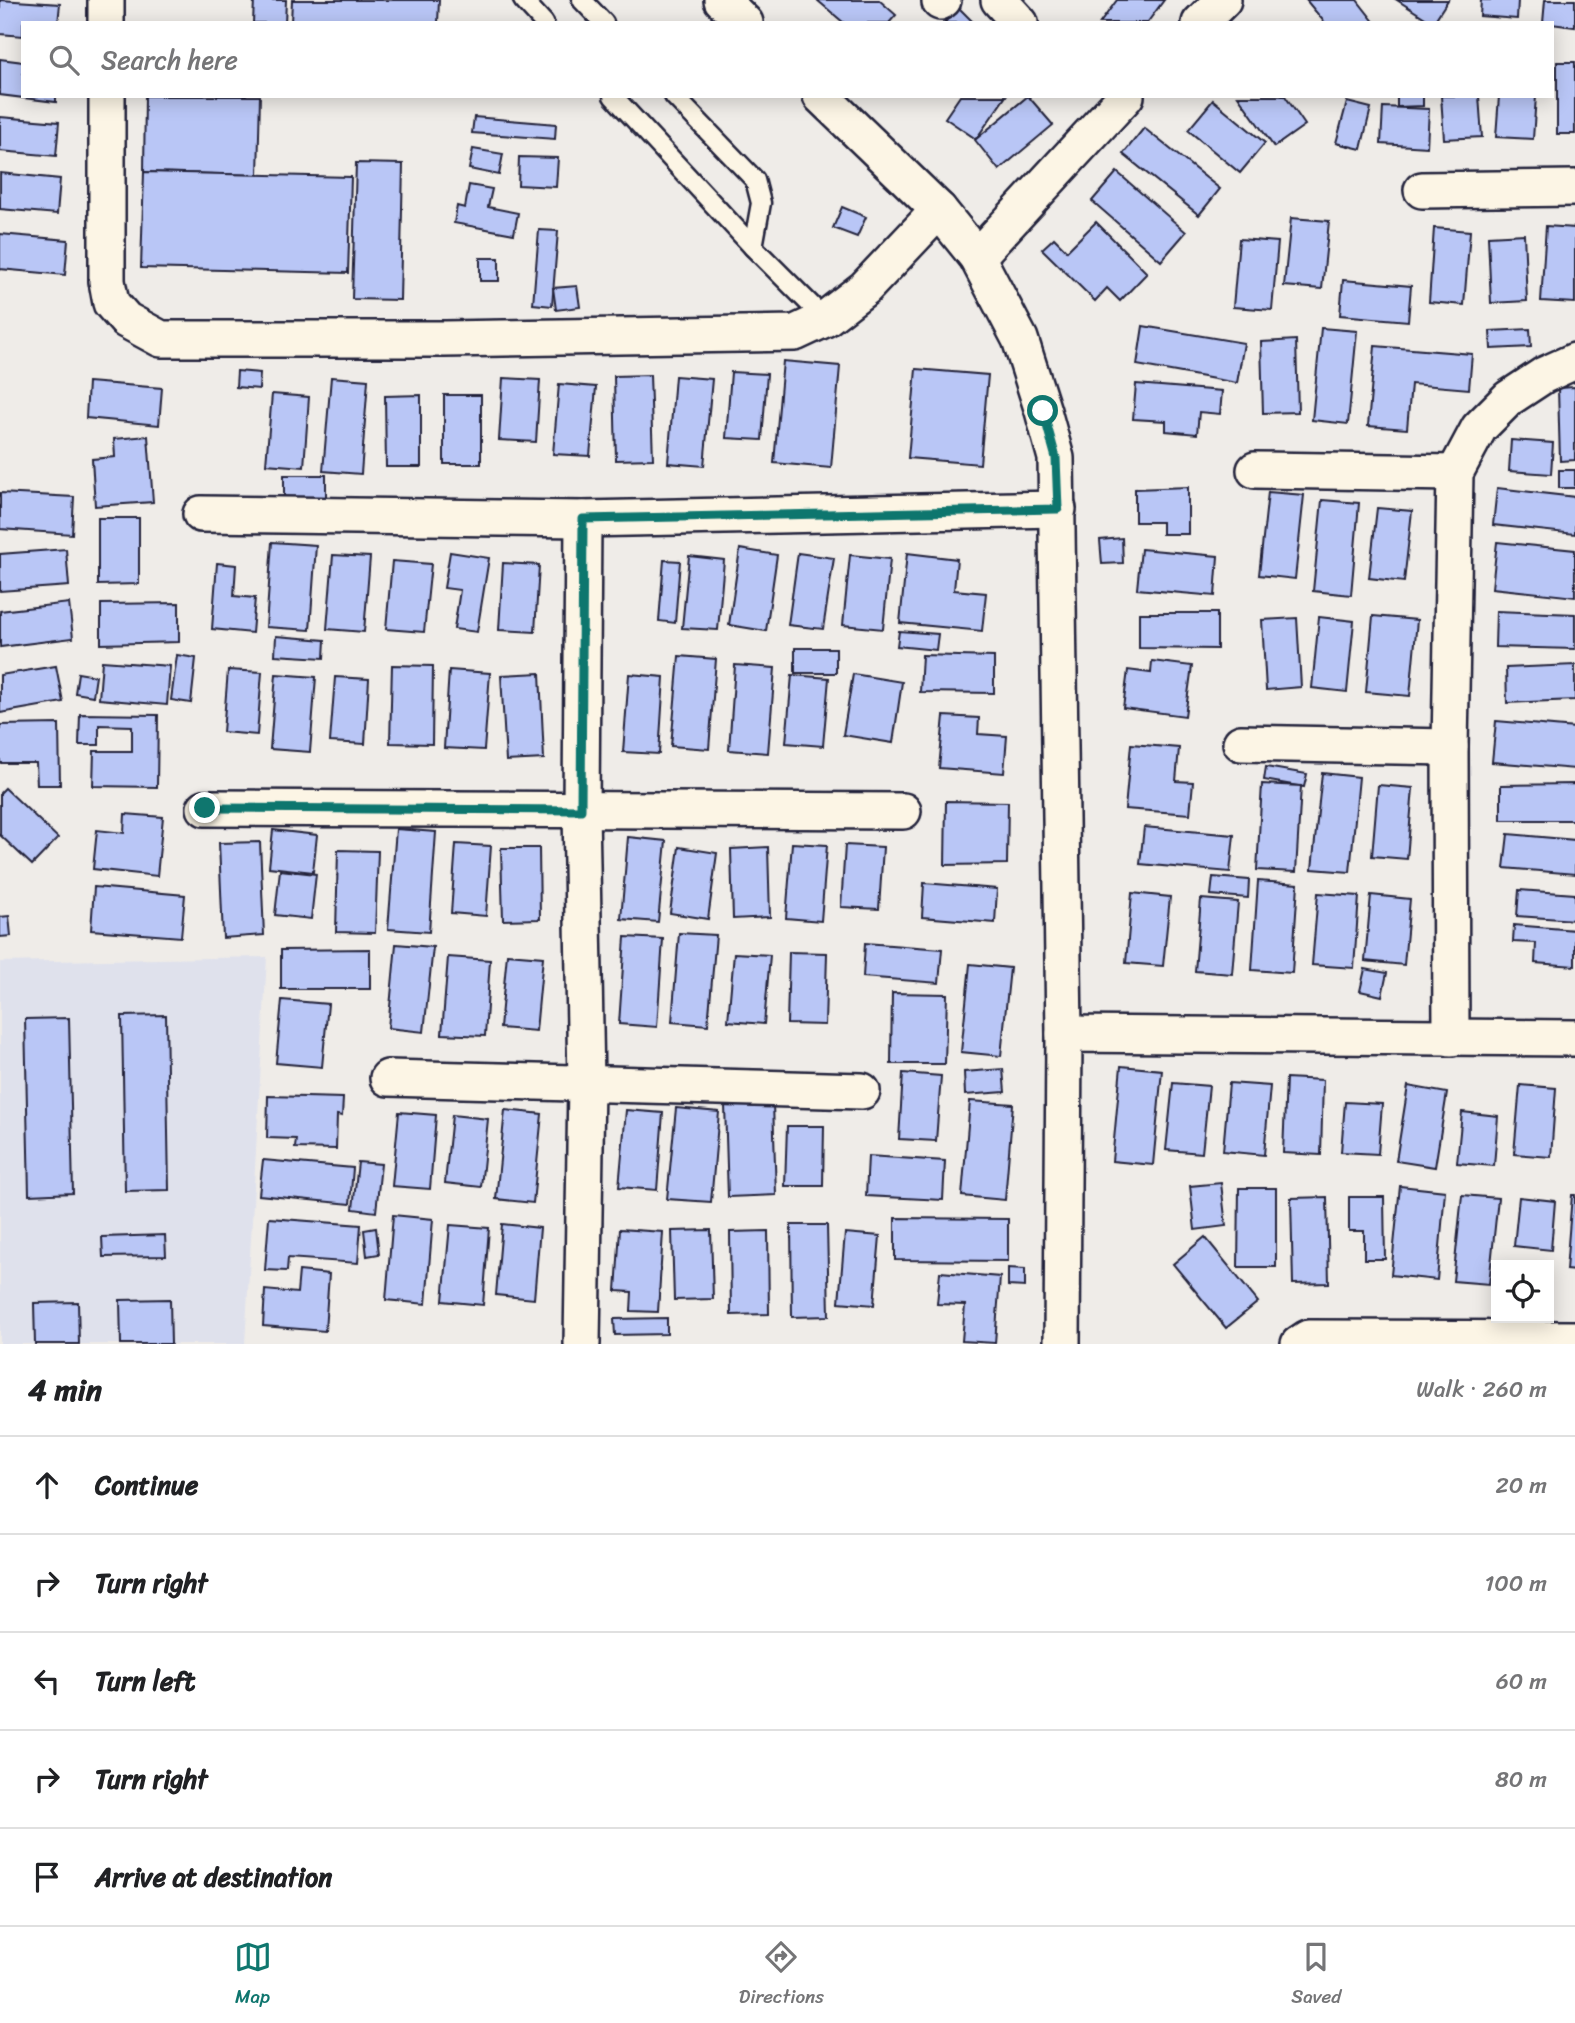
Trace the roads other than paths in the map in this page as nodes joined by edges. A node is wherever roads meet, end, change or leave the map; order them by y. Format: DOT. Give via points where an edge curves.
graph roads {
  1 [pos="106,0"];
  2 [pos="523,0"];
  3 [pos="582,0"];
  4 [pos="722,0"];
  5 [pos="999,0"];
  6 [pos="1223,0"];
  7 [pos="106,21"];
  8 [pos="542,21"];
  9 [pos="602,21"];
  10 [pos="743,21"];
  11 [pos="1018,21"];
  12 [pos="1202,21"];
  13 [pos="107,98"];
  14 [pos="615,98"];
  15 [pos="676,98"];
  16 [pos="823,98"];
  17 [pos="1107,103"];
  18 [pos="1575,188"];
  19 [pos="1422,190"];
  20 [pos="939,211"];
  21 [pos="753,247"];
  22 [pos="977,257"];
  23 [pos="825,319"];
  24 [pos="1575,360"];
  25 [pos="1255,470"];
  26 [pos="1455,473"];
  27 [pos="1058,509"];
  28 [pos="201,514"];
  29 [pos="583,519"];
  30 [pos="1241,743"];
  31 [pos="1450,747"];
  32 [pos="205,808"];
  33 [pos="581,810"];
  34 [pos="902,811"];
  35 [pos="1064,1034"];
  36 [pos="1451,1038"];
  37 [pos="1575,1038"];
  38 [pos="388,1078"];
  39 [pos="586,1083"];
  40 [pos="862,1091"];
  41 [pos="1575,1339"];
  42 [pos="582,1344"];
  43 [pos="1062,1344"];
  44 [pos="1299,1344"];
  1 -- 7 [label="street"];
  2 -- 8 [label="lane"];
  3 -- 9 [label="lane"];
  4 -- 10 [label="street"];
  5 -- 11 [label="street"];
  6 -- 12 [label="street"];
  13 -- 23 [label="street" via="107,281 111,303 125,320 161,339 796,334"];
  14 -- 21 [label="lane"];
  15 -- 21 [label="lane" via="755,180 761,203"];
  16 -- 20 [label="street"];
  17 -- 22 [label="street"];
  18 -- 19 [label="street"];
  20 -- 22 [label="street"];
  20 -- 23 [label="street" via="865,288"];
  21 -- 23 [label="lane"];
  22 -- 27 [label="street" via="1020,340 1032,375 1056,458"];
  24 -- 26 [label="street" via="1509,398 1479,428"];
  25 -- 26 [label="street"];
  26 -- 31 [label="street"];
  27 -- 29 [label="street"];
  27 -- 35 [label="street"];
  28 -- 29 [label="street"];
  29 -- 33 [label="street"];
  30 -- 31 [label="street"];
  31 -- 36 [label="street"];
  32 -- 33 [label="street"];
  33 -- 34 [label="street"];
  33 -- 39 [label="street"];
  35 -- 36 [label="street"];
  35 -- 43 [label="street"];
  36 -- 37 [label="street"];
  38 -- 39 [label="street"];
  39 -- 40 [label="street"];
  39 -- 42 [label="street"];
  41 -- 44 [label="street" via="1308,1338"];
}
